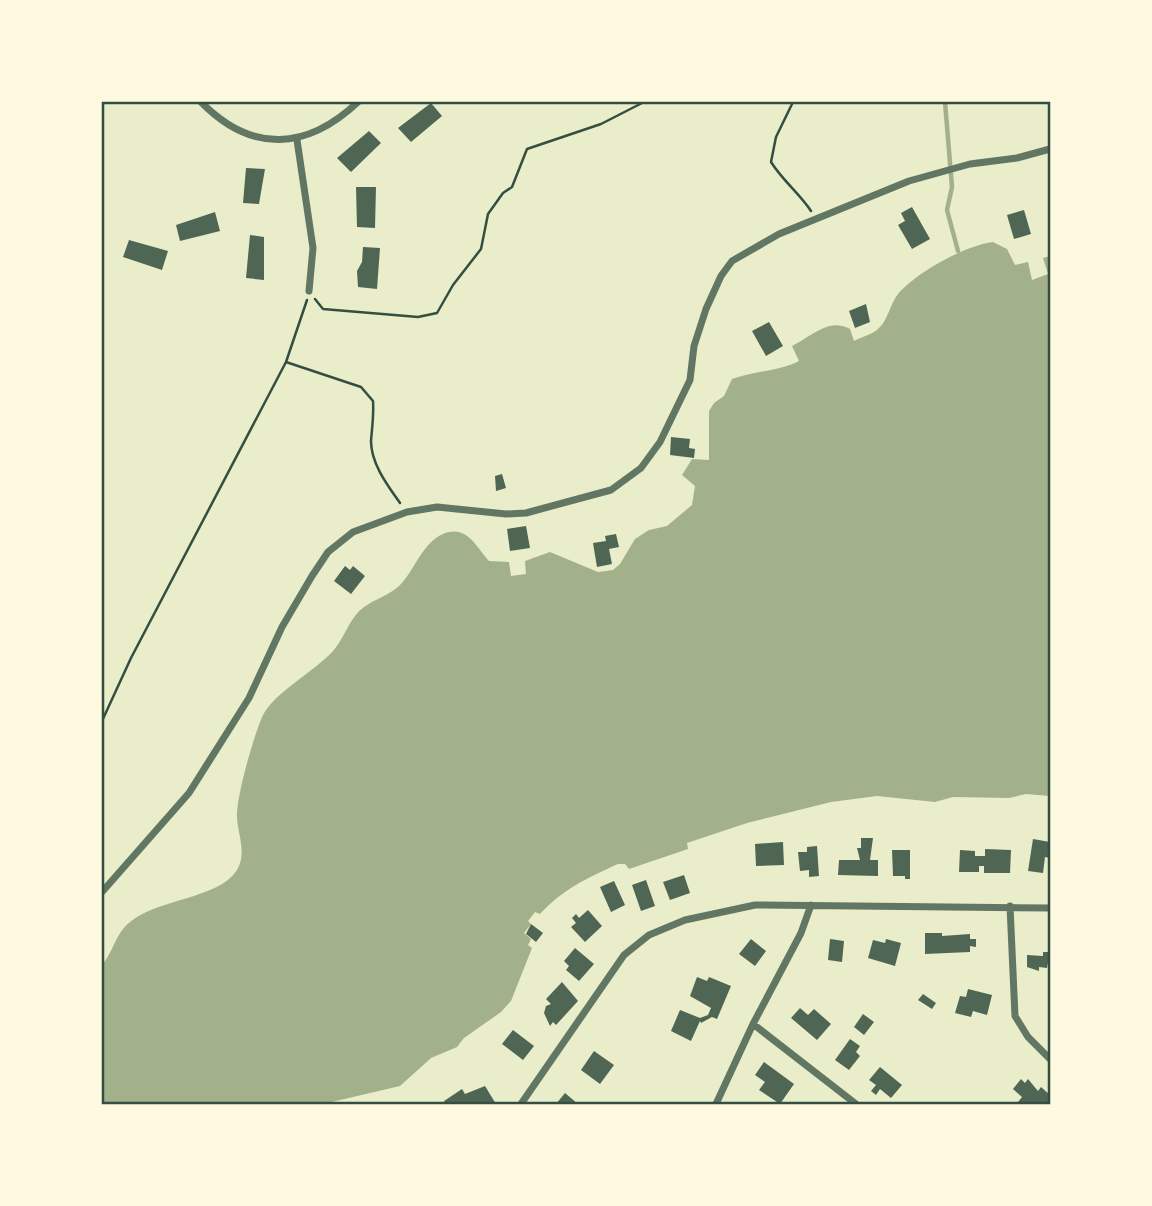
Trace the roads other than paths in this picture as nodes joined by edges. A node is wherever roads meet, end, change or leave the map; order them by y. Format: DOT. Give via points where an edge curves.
graph roads {
  1 [pos="201,102"];
  2 [pos="358,102"];
  3 [pos="297,139"];
  4 [pos="1051,149"];
  5 [pos="309,291"];
  6 [pos="102,892"];
  7 [pos="811,905"];
  8 [pos="1010,906"];
  9 [pos="1051,908"];
  10 [pos="753,1024"];
  11 [pos="1051,1059"];
  12 [pos="521,1104"];
  13 [pos="716,1104"];
  14 [pos="856,1104"];
  1 -- 3 [label="street" via="230,127 274,140"];
  2 -- 3 [label="street" via="325,128"];
  3 -- 5 [label="street" via="313,248"];
  4 -- 6 [label="street" via="909,181 756,246 732,261 706,309 694,346 690,380 672,418 641,468 611,490 526,513 438,507 407,512 353,531 328,552 282,627 249,698 189,793"];
  7 -- 8 [label="street"];
  7 -- 10 [label="street" via="795,947"];
  7 -- 12 [label="street" via="739,906 685,920 636,943"];
  8 -- 9 [label="street"];
  8 -- 11 [label="street" via="1014,1016"];
  10 -- 13 [label="street"];
  10 -- 14 [label="street"];
}
